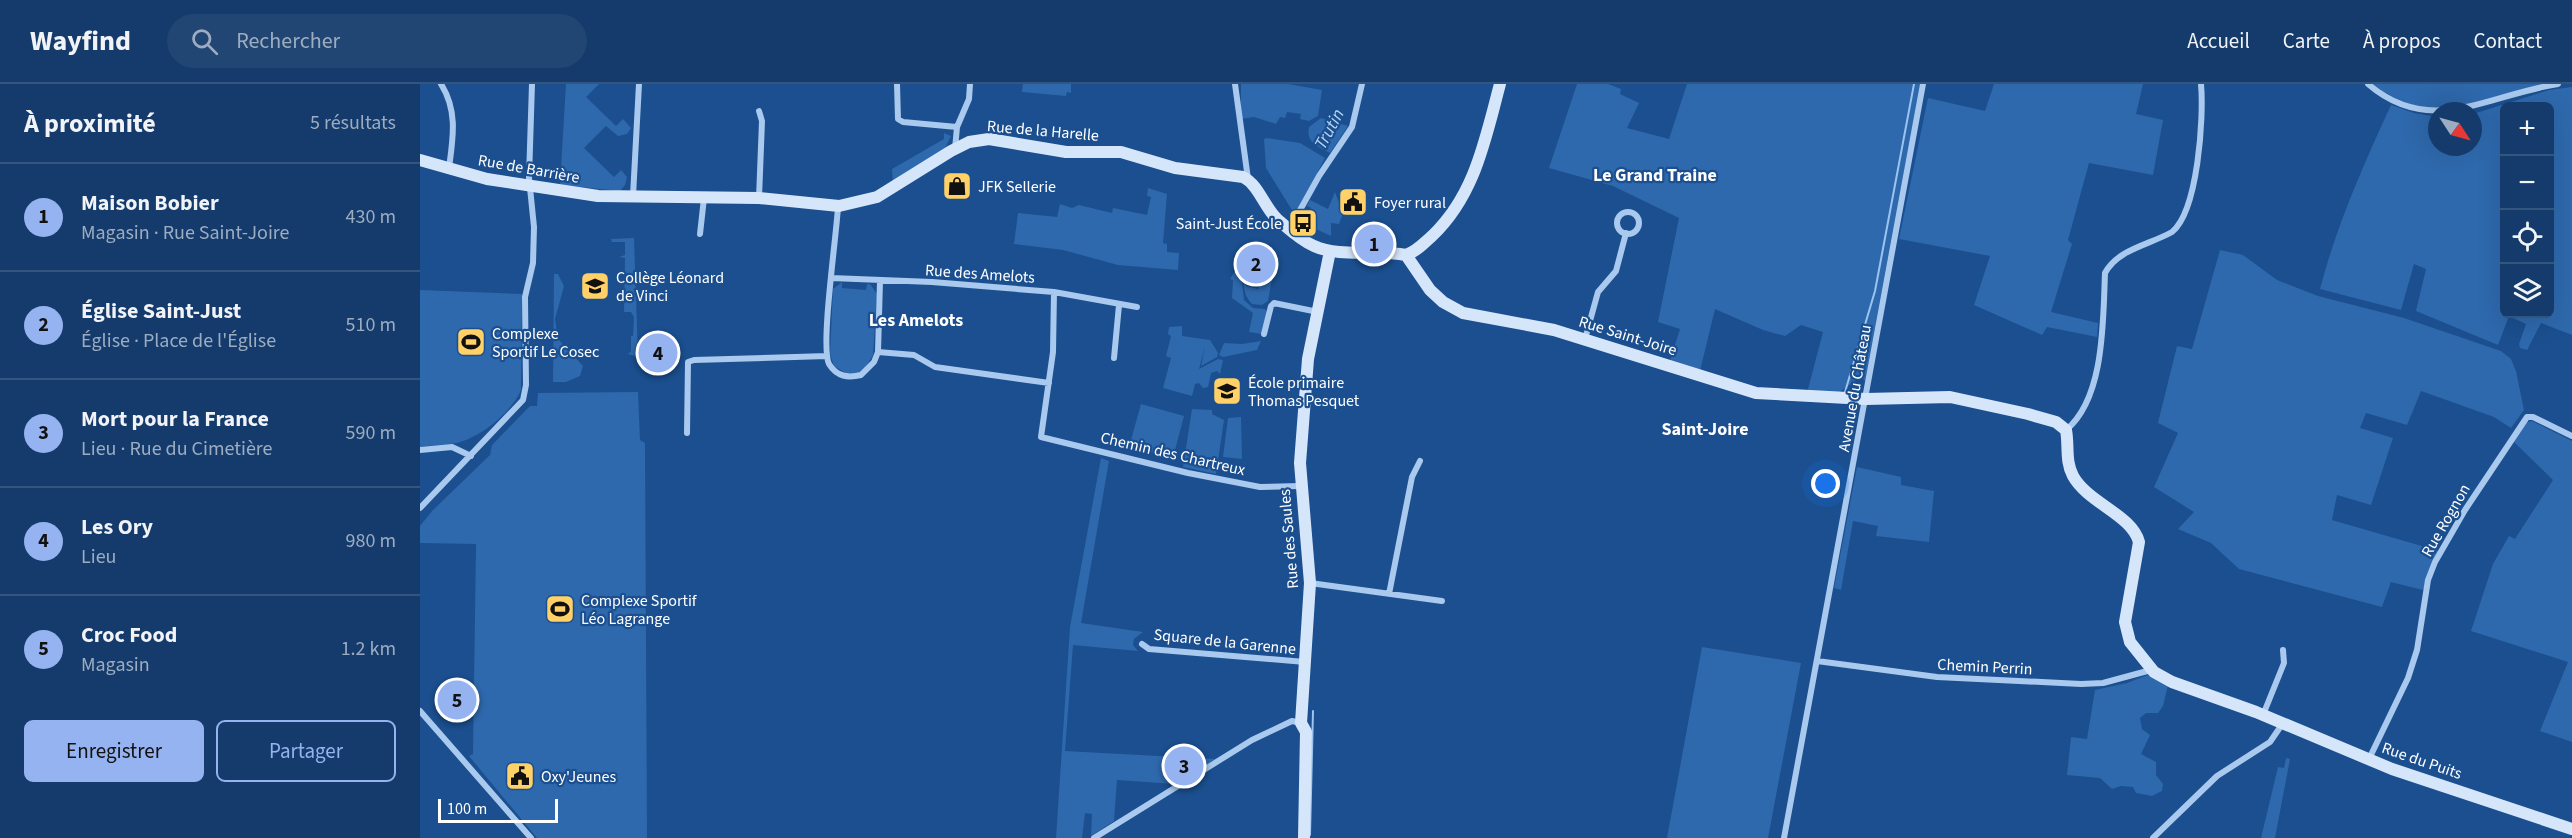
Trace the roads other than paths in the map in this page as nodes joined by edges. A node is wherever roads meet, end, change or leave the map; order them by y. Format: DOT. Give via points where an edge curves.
graph roads {
  1 [pos="441,84"];
  2 [pos="532,84"];
  3 [pos="639,84"];
  4 [pos="897,84"];
  5 [pos="970,84"];
  6 [pos="1235,84"];
  7 [pos="1362,84"];
  8 [pos="1500,84"];
  9 [pos="1923,84"];
  10 [pos="2201,84"];
  11 [pos="2368,84"];
  12 [pos="2558,84"];
  13 [pos="759,111"];
  14 [pos="957,129"];
  15 [pos="975,141"];
  16 [pos="955,149"];
  17 [pos="420,160"];
  18 [pos="449,168"];
  19 [pos="1248,179"];
  20 [pos="531,186"];
  21 [pos="633,196"];
  22 [pos="704,198"];
  23 [pos="759,198"];
  24 [pos="838,206"];
  25 [pos="1292,232"];
  26 [pos="1626,233"];
  27 [pos="700,234"];
  28 [pos="1330,251"];
  29 [pos="1406,255"];
  30 [pos="831,278"];
  31 [pos="880,281"];
  32 [pos="1054,292"];
  33 [pos="1119,305"];
  34 [pos="1137,307"];
  35 [pos="1318,312"];
  36 [pos="1264,334"];
  37 [pos="1585,339"];
  38 [pos="878,352"];
  39 [pos="827,356"];
  40 [pos="1114,358"];
  41 [pos="1049,383"];
  42 [pos="1866,399"];
  43 [pos="2066,430"];
  44 [pos="687,433"];
  45 [pos="2572,436"];
  46 [pos="1041,437"];
  47 [pos="420,450"];
  48 [pos="471,456"];
  49 [pos="1420,461"];
  50 [pos="1300,486"];
  51 [pos="420,508"];
  52 [pos="1310,583"];
  53 [pos="1389,594"];
  54 [pos="1442,601"];
  55 [pos="1142,645"];
  56 [pos="2283,650"];
  57 [pos="1817,661"];
  58 [pos="1306,662"];
  59 [pos="2151,670"];
  60 [pos="420,711"];
  61 [pos="2263,715"];
  62 [pos="1301,723"];
  63 [pos="2283,723"];
  64 [pos="2369,759"];
  65 [pos="2572,829"];
  66 [pos="531,838"];
  67 [pos="1094,838"];
  68 [pos="1304,838"];
  69 [pos="1784,838"];
  70 [pos="2152,838"];
  1 -- 18 [label="street" via="451,103 455,129"];
  2 -- 20 [label="street"];
  3 -- 21 [label="street"];
  4 -- 14 [label="street" via="898,119"];
  5 -- 14 [label="street" via="969,99"];
  6 -- 19 [label="street"];
  7 -- 25 [label="street" via="1352,127 1319,176"];
  8 -- 29 [label="street" via="1473,180 1445,224 1415,252"];
  9 -- 42 [label="street, Avenue du Château"];
  10 -- 43 [label="street" via="2203,104 2187,208 2172,232 2111,262 2106,273 2098,363 2085,404 2075,423"];
  11 -- 12 [label="street" via="2391,100 2443,111 2478,106"];
  13 -- 23 [label="street"];
  14 -- 15 [label="street"];
  14 -- 16 [label="street"];
  15 -- 16 [label="street, Rue de la Harelle"];
  15 -- 19 [label="street, Rue de la Harelle" via="989,139 1066,152 1120,152 1175,168"];
  16 -- 24 [label="street, Rue de la Harelle" via="877,197"];
  17 -- 18 [label="street, Rue de Barrière"];
  18 -- 20 [label="street, Rue de Barrière"];
  19 -- 25 [label="street" via="1269,211"];
  20 -- 21 [label="street, Rue de Barrière" via="598,196"];
  20 -- 48 [label="street" via="533,263 525,297 523,400"];
  21 -- 22 [label="street, Rue de la Harelle"];
  22 -- 23 [label="street, Rue de la Harelle"];
  22 -- 27 [label="street"];
  23 -- 24 [label="street, Rue de la Harelle"];
  24 -- 30 [label="street"];
  25 -- 28 [label="street" via="1314,247"];
  26 -- 37 [label="street" via="1616,271 1598,292"];
  28 -- 29 [label="street" via="1385,250"];
  28 -- 35 [label="street, Rue des Saules"];
  29 -- 37 [label="street, Rue Saint-Joire" via="1430,290 1463,313"];
  30 -- 31 [label="street, Rue des Amelots"];
  30 -- 39 [label="street"];
  31 -- 32 [label="street, Rue des Amelots"];
  31 -- 38 [label="street"];
  32 -- 33 [label="street"];
  32 -- 41 [label="street, Rue des Amelots"];
  33 -- 34 [label="street"];
  33 -- 40 [label="street"];
  35 -- 36 [label="street" via="1274,303"];
  35 -- 50 [label="street, Rue des Saules" via="1305,388"];
  37 -- 42 [label="street, Rue Saint-Joire" via="1756,393"];
  38 -- 39 [label="street" via="869,369 851,377 836,371"];
  38 -- 41 [label="street" via="914,355 935,367"];
  39 -- 44 [label="street" via="688,362"];
  41 -- 46 [label="street, Rue des Amelots"];
  42 -- 43 [label="street, Rue Saint-Joire" via="1923,396 1995,405 2056,422"];
  42 -- 57 [label="street, Avenue du Château"];
  43 -- 59 [label="street" via="2068,466 2074,477 2092,497 2136,531 2139,542 2125,622 2130,642"];
  45 -- 64 [label="street, Rue Rognon" via="2527,417 2465,510 2428,580 2417,650 2408,678"];
  46 -- 50 [label="street, Chemin des Chartreux" via="1260,487"];
  47 -- 48 [label="street" via="450,447"];
  48 -- 51 [label="street"];
  49 -- 53 [label="street" via="1412,477"];
  50 -- 52 [label="street, Rue des Saules"];
  52 -- 53 [label="street"];
  52 -- 58 [label="street, Rue des Saules"];
  53 -- 54 [label="street"];
  55 -- 58 [label="street, Square de la Garenne" via="1162,651"];
  56 -- 61 [label="street" via="2284,663"];
  57 -- 59 [label="street, Chemin Perrin" via="1937,677 2081,684 2103,683"];
  57 -- 69 [label="street, Avenue du Château"];
  58 -- 62 [label="street, Rue des Saules"];
  59 -- 61 [label="street, Rue du Puits" via="2172,682"];
  60 -- 66 [label="street"];
  61 -- 63 [label="street, Rue du Puits"];
  62 -- 67 [label="street" via="1292,721 1252,740"];
  62 -- 68 [label="street, Rue des Saules" via="1306,732"];
  63 -- 64 [label="street, Rue du Puits"];
  63 -- 70 [label="street" via="2270,742 2217,776"];
  64 -- 65 [label="street, Rue du Puits"];
}
